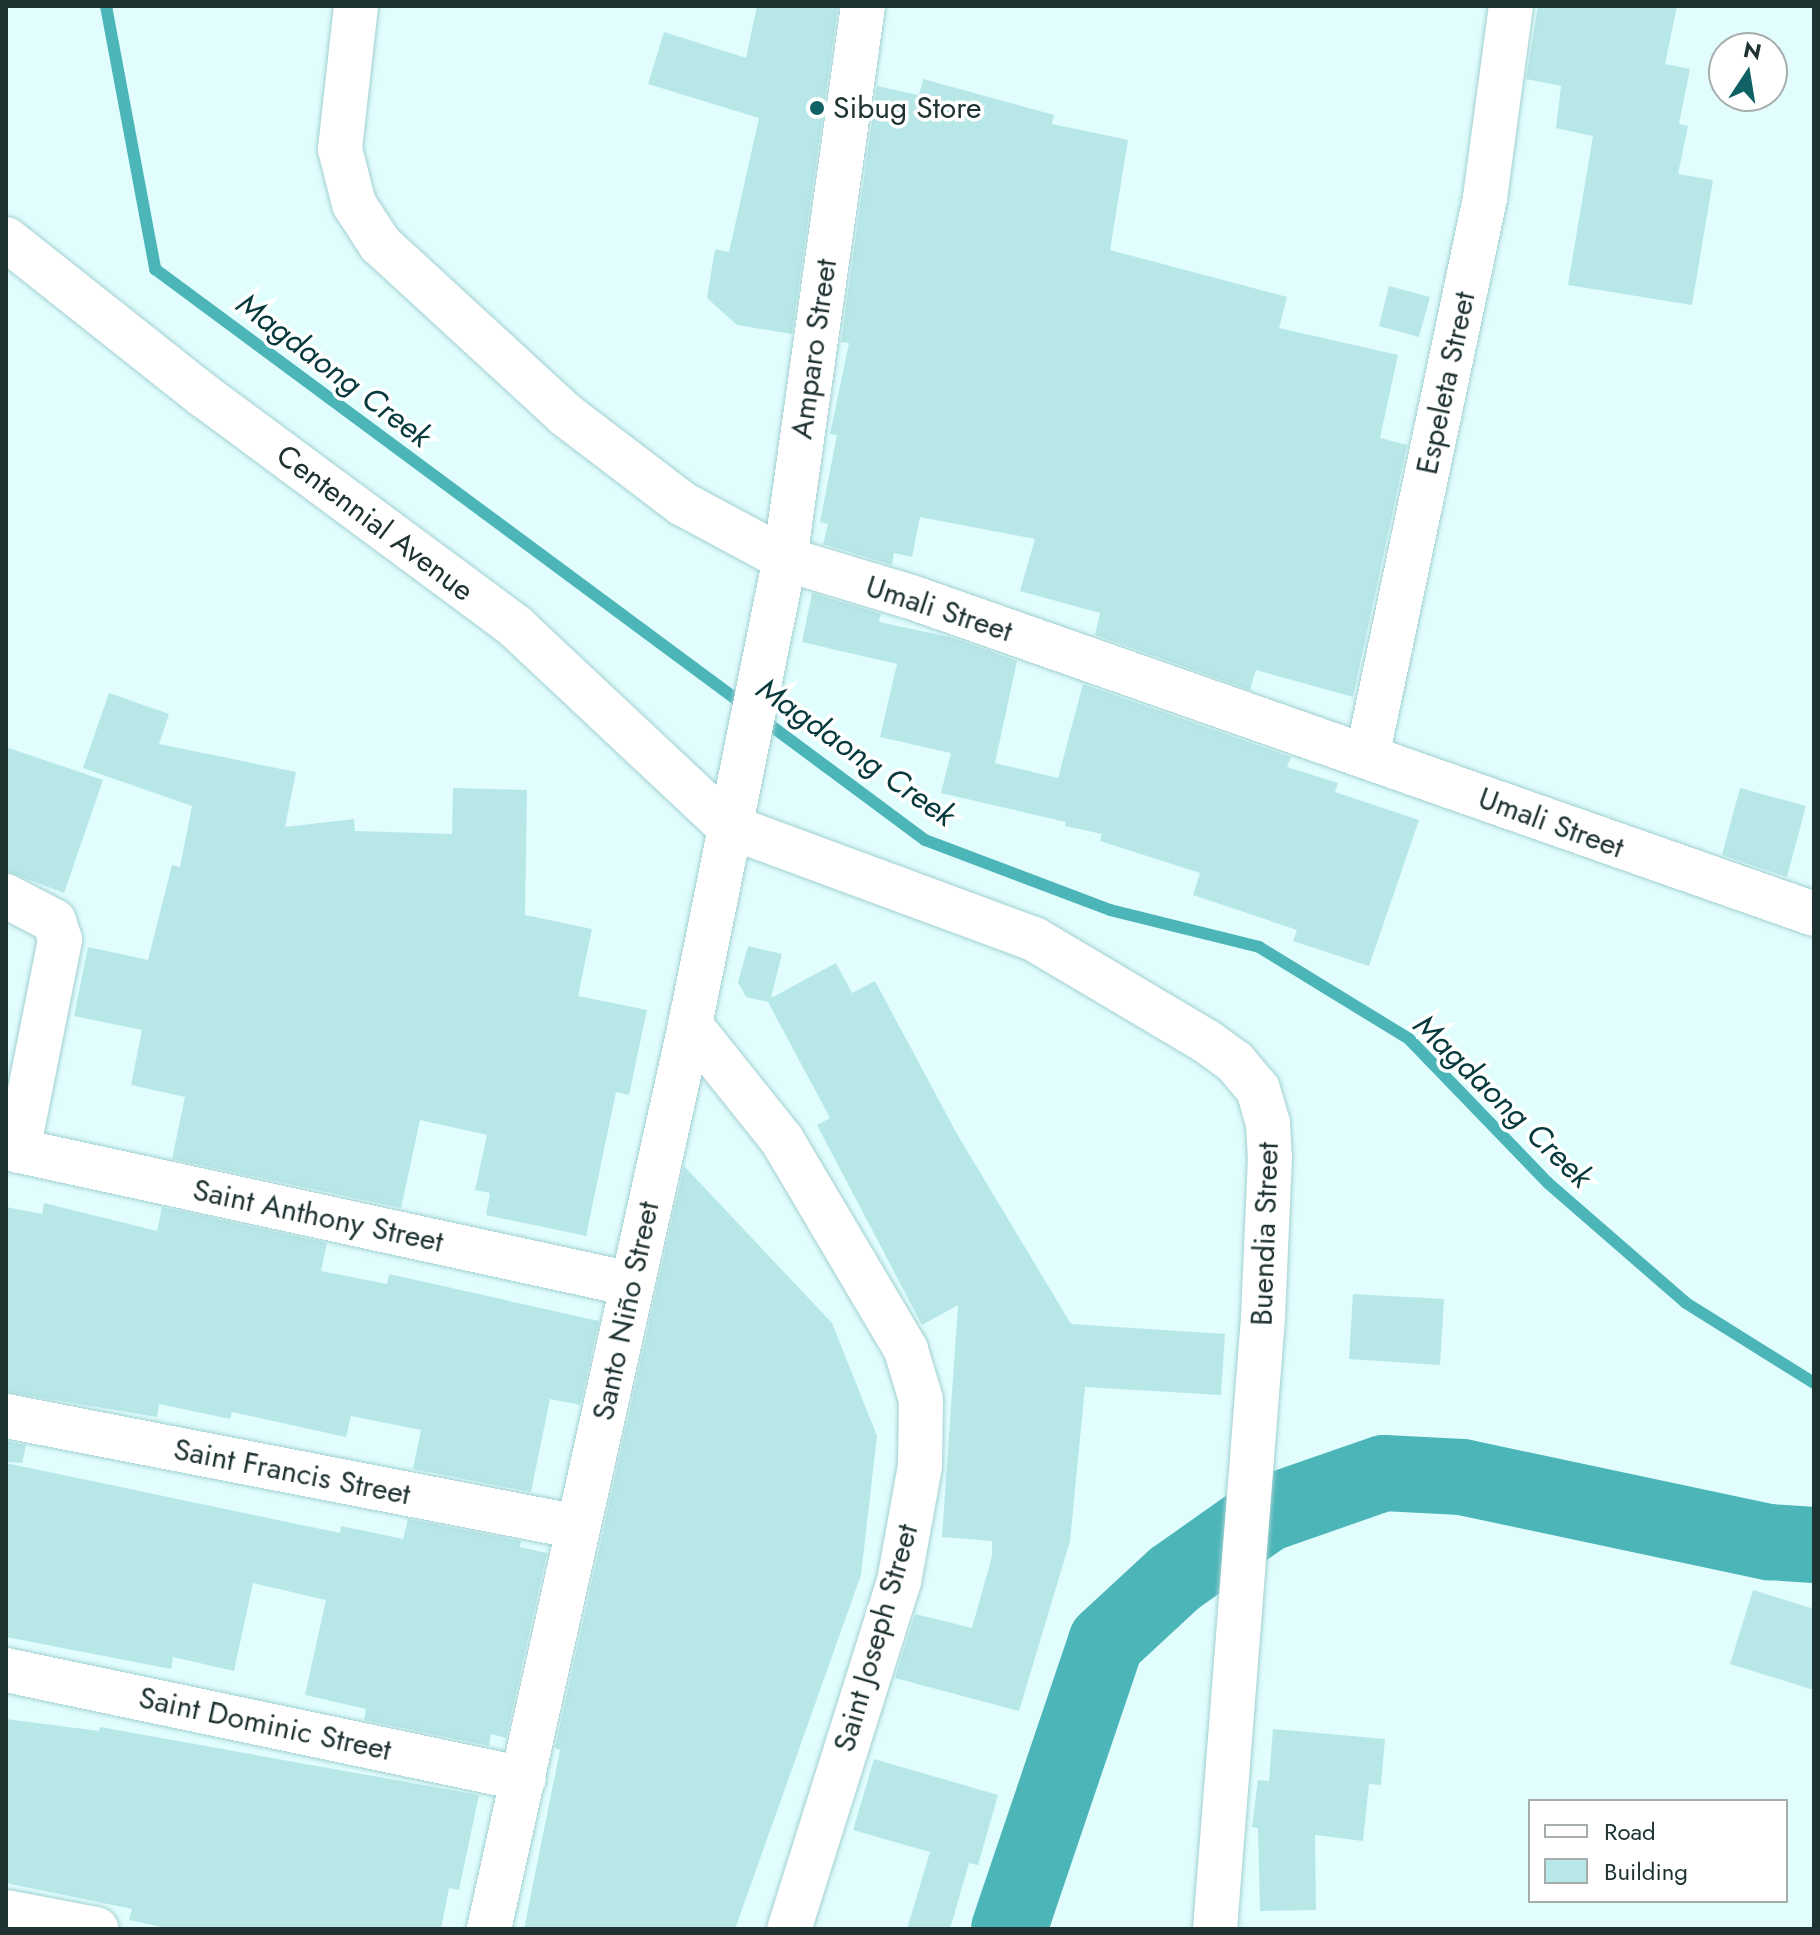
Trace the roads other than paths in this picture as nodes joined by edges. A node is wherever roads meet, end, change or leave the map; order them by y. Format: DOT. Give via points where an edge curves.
graph roads {
  1 [pos="356,6"];
  2 [pos="863,6"];
  3 [pos="1511,6"];
  4 [pos="6,239"];
  5 [pos="785,559"];
  6 [pos="757,691"];
  7 [pos="1367,757"];
  8 [pos="732,807"];
  9 [pos="6,896"];
  10 [pos="1814,914"];
  11 [pos="690,1025"];
  12 [pos="12,1150"];
  13 [pos="631,1284"];
  14 [pos="6,1416"];
  15 [pos="578,1527"];
  16 [pos="6,1670"];
  17 [pos="524,1779"];
  18 [pos="6,1912"];
  19 [pos="96,1929"];
  20 [pos="489,1929"];
  21 [pos="789,1929"];
  22 [pos="1215,1929"];
  1 -- 5 [label="street, Umali Street" via="340,149 354,204 380,244 566,415 683,504"];
  2 -- 5 [label="street, Amparo Street"];
  3 -- 7 [label="street, Espeleta Street" via="1485,198"];
  4 -- 8 [label="street, Centennial Avenue" via="203,395 516,627"];
  5 -- 6 [label="street, Amparo Street"];
  5 -- 7 [label="street, Umali Street" via="911,597"];
  6 -- 8 [label="street, Santo Niño Street"];
  7 -- 10 [label="street, Umali Street"];
  8 -- 11 [label="street, Santo Niño Street"];
  8 -- 22 [label="street, Buendia Street" via="1034,939 1206,1041 1235,1062 1258,1089 1270,1157"];
  9 -- 12 [label="street" via="54,921 60,940"];
  11 -- 13 [label="street, Santo Niño Street"];
  11 -- 21 [label="street, Saint Joseph Street" via="782,1140 906,1350 921,1400 920,1466 899,1581"];
  12 -- 13 [label="street, Saint Anthony Street"];
  13 -- 15 [label="street, Santo Niño Street"];
  14 -- 15 [label="street, Saint Francis Street"];
  15 -- 17 [label="street, Santo Niño Street"];
  16 -- 17 [label="street, Saint Dominic Street"];
  17 -- 20 [label="street, Santo Niño Street"];
  18 -- 19 [label="street"];
}
